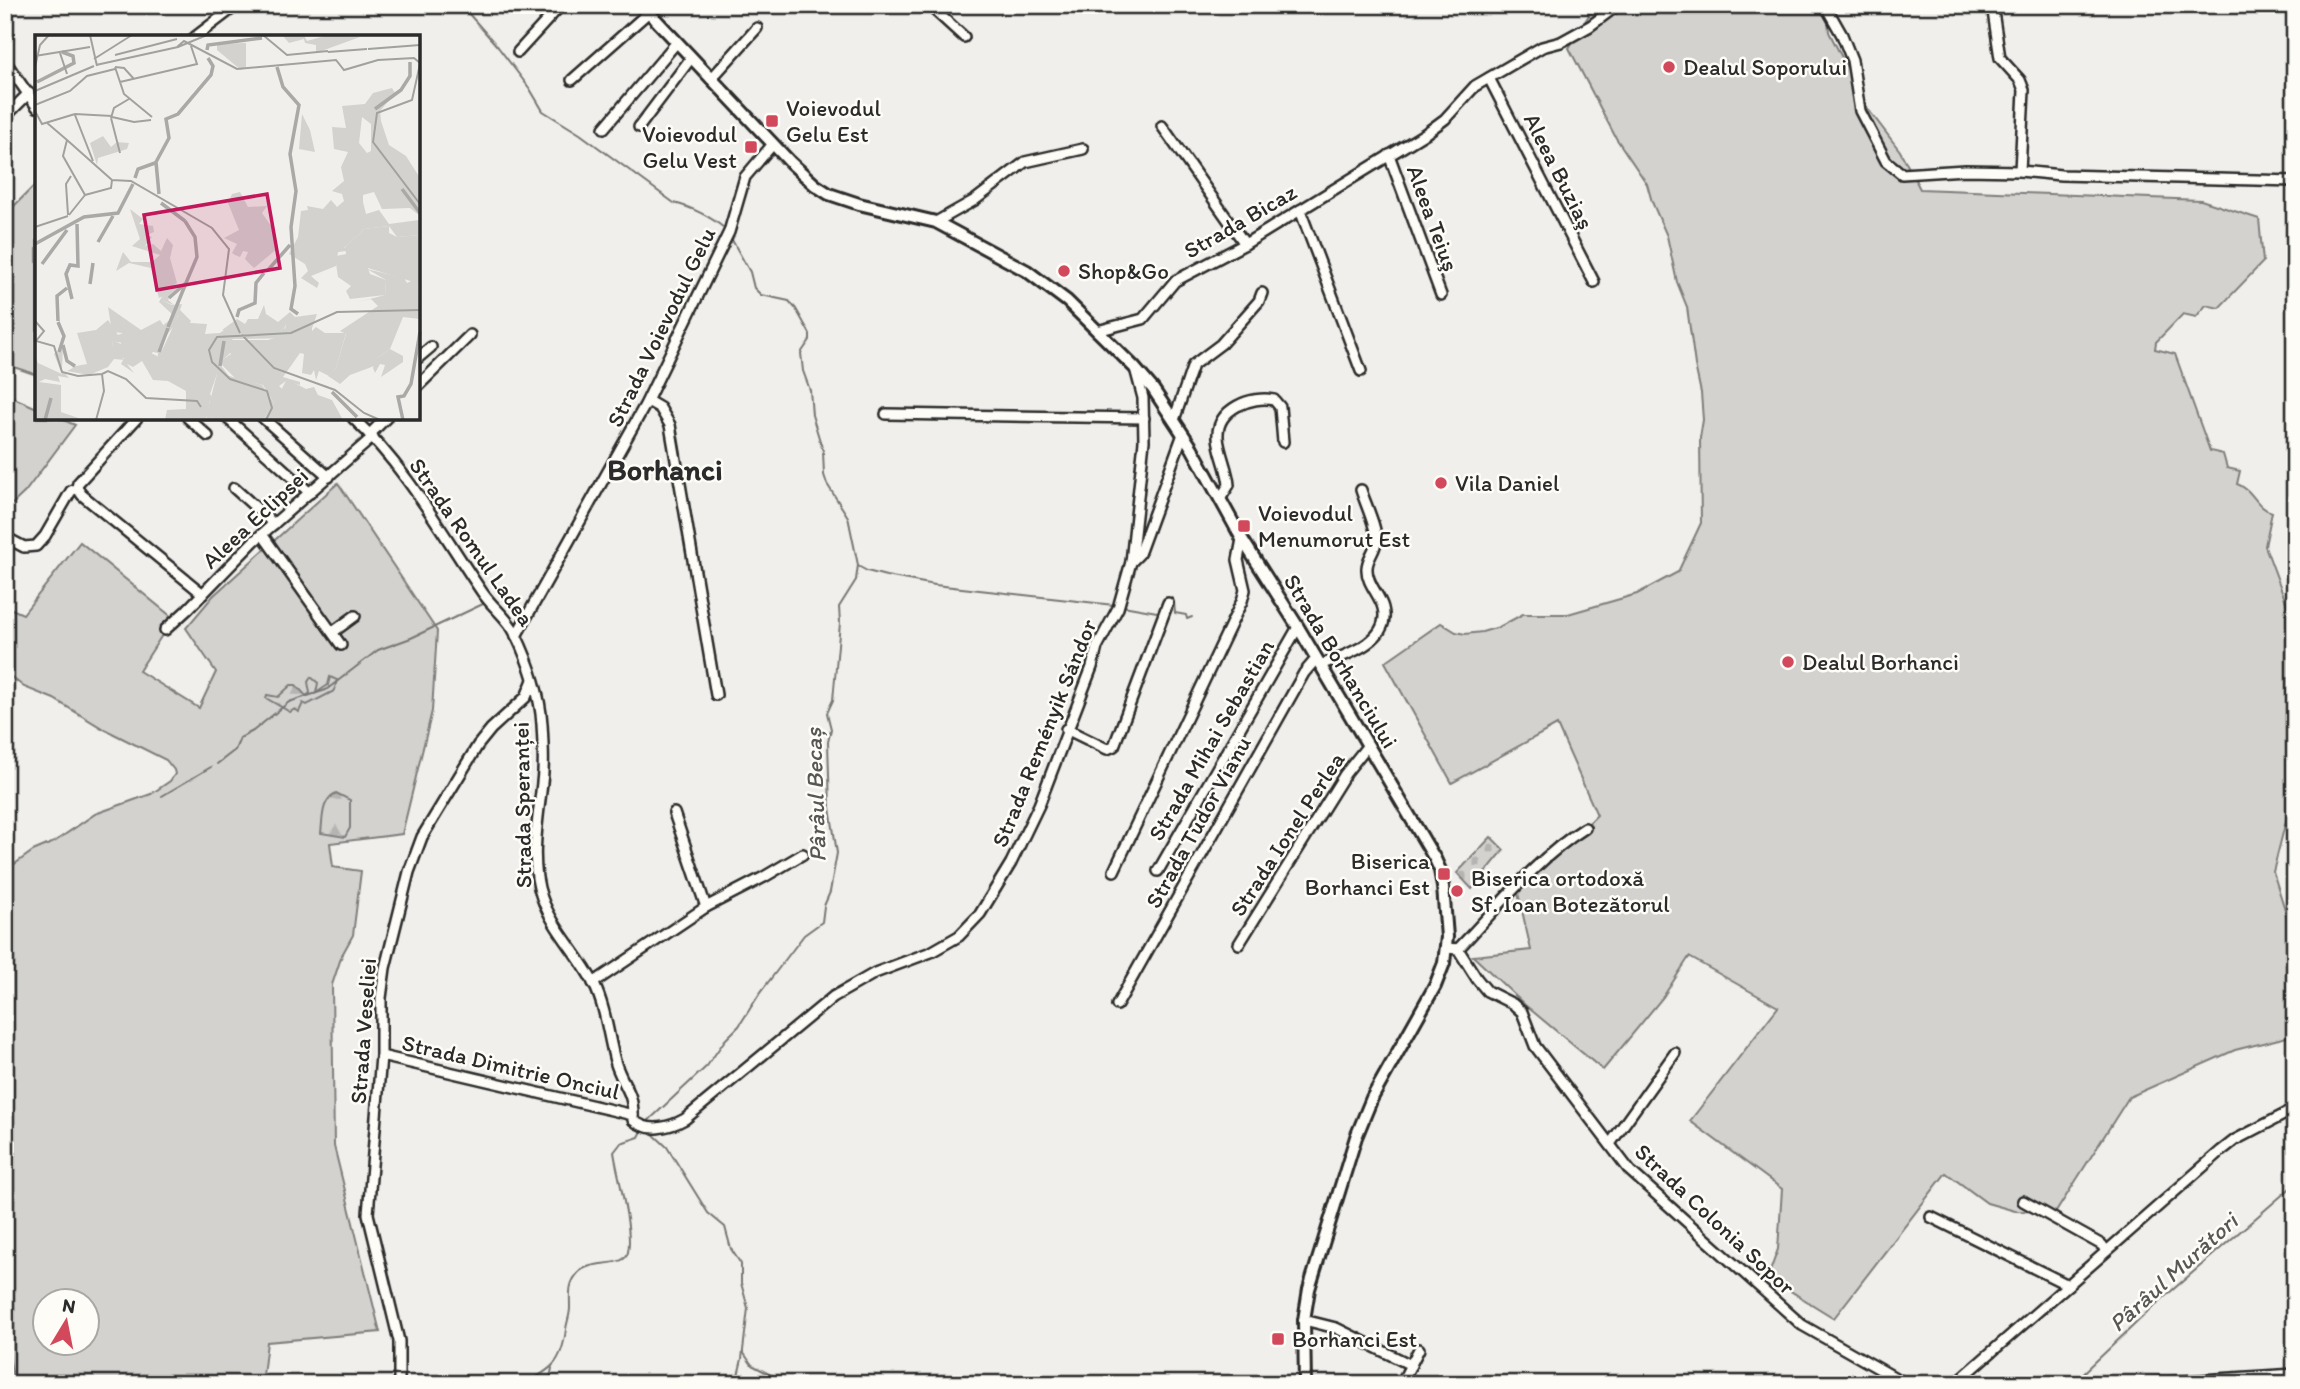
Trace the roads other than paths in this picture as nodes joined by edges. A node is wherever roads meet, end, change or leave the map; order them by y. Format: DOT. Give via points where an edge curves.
graph roads {
  1 [pos="237,5"];
  2 [pos="561,5"];
  3 [pos="929,5"];
  4 [pos="1618,5"];
  5 [pos="1825,5"];
  6 [pos="1992,5"];
  7 [pos="645,9"];
  8 [pos="757,28"];
  9 [pos="198,35"];
  10 [pos="964,37"];
  11 [pos="677,42"];
  12 [pos="518,52"];
  13 [pos="691,58"];
  14 [pos="7,66"];
  15 [pos="1489,78"];
  16 [pos="710,79"];
  17 [pos="572,80"];
  18 [pos="29,93"];
  19 [pos="35,104"];
  20 [pos="5,117"];
  21 [pos="1162,126"];
  22 [pos="639,127"];
  23 [pos="604,128"];
  24 [pos="773,144"];
  25 [pos="1083,149"];
  26 [pos="1389,155"];
  27 [pos="2020,171"];
  28 [pos="2295,181"];
  29 [pos="1300,210"];
  30 [pos="936,222"];
  31 [pos="1245,244"];
  32 [pos="1594,282"];
  33 [pos="1262,293"];
  34 [pos="1441,295"];
  35 [pos="1097,331"];
  36 [pos="470,335"];
  37 [pos="431,347"];
  38 [pos="420,356"];
  39 [pos="1134,367"];
  40 [pos="1361,371"];
  41 [pos="420,384"];
  42 [pos="648,401"];
  43 [pos="886,414"];
  44 [pos="1144,418"];
  45 [pos="135,420"];
  46 [pos="190,420"];
  47 [pos="229,420"];
  48 [pos="265,420"];
  49 [pos="355,420"];
  50 [pos="384,420"];
  51 [pos="1174,421"];
  52 [pos="1183,434"];
  53 [pos="208,436"];
  54 [pos="372,436"];
  55 [pos="1283,442"];
  56 [pos="329,477"];
  57 [pos="77,487"];
  58 [pos="234,488"];
  59 [pos="1361,490"];
  60 [pos="310,493"];
  61 [pos="1220,499"];
  62 [pos="274,524"];
  63 [pos="262,534"];
  64 [pos="5,537"];
  65 [pos="1242,539"];
  66 [pos="1130,562"];
  67 [pos="203,594"];
  68 [pos="1168,603"];
  69 [pos="355,616"];
  70 [pos="1298,627"];
  71 [pos="164,630"];
  72 [pos="333,632"];
  73 [pos="516,636"];
  74 [pos="341,645"];
  75 [pos="1318,662"];
  76 [pos="533,678"];
  77 [pos="716,695"];
  78 [pos="1066,729"];
  79 [pos="1368,744"];
  80 [pos="674,813"];
  81 [pos="1585,828"];
  82 [pos="803,854"];
  83 [pos="1114,871"];
  84 [pos="1158,871"];
  85 [pos="706,908"];
  86 [pos="1239,944"];
  87 [pos="1452,948"];
  88 [pos="593,983"];
  89 [pos="1117,1005"];
  90 [pos="1675,1053"];
  91 [pos="381,1056"];
  92 [pos="2295,1109"];
  93 [pos="633,1118"];
  94 [pos="1610,1144"];
  95 [pos="2023,1201"];
  96 [pos="1931,1217"];
  97 [pos="2106,1251"];
  98 [pos="2067,1285"];
  99 [pos="1304,1320"];
  100 [pos="1419,1349"];
  101 [pos="1411,1366"];
  102 [pos="2295,1374"];
  103 [pos="2181,1382"];
  104 [pos="2165,1383"];
  105 [pos="399,1384"];
  106 [pos="1305,1384"];
  107 [pos="1401,1384"];
  108 [pos="1906,1384"];
  109 [pos="1955,1384"];
  110 [pos="2138,1384"];
  1 -- 9 [label="street"];
  2 -- 12 [label="street"];
  3 -- 10 [label="street"];
  4 -- 15 [label="street, Strada Bicaz" via="1561,43 1542,47"];
  5 -- 27 [label="street" via="1852,60 1860,111 1886,161 1902,174"];
  6 -- 27 [label="street" via="2000,58 2024,90"];
  7 -- 11 [label="main road, Strada Borhanciului"];
  7 -- 17 [label="street"];
  8 -- 16 [label="street"];
  11 -- 13 [label="main road, Strada Borhanciului"];
  11 -- 23 [label="street"];
  13 -- 16 [label="main road, Strada Borhanciului"];
  13 -- 22 [label="street"];
  14 -- 18 [label="street"];
  15 -- 26 [label="street, Strada Bicaz" via="1475,86 1445,119"];
  15 -- 32 [label="street, Aleea Buziaş"];
  16 -- 24 [label="main road, Strada Borhanciului"];
  18 -- 19 [label="street"];
  18 -- 20 [label="street"];
  21 -- 31 [label="street"];
  24 -- 30 [label="main road, Strada Borhanciului" via="829,194"];
  24 -- 42 [label="street, Strada Voievodul Gelu" via="745,177 729,232"];
  25 -- 30 [label="street" via="1025,162 975,200"];
  26 -- 29 [label="street, Strada Bicaz"];
  26 -- 34 [label="street, Aleea Teiuş"];
  27 -- 28 [label="street"];
  29 -- 31 [label="street, Strada Bicaz"];
  29 -- 40 [label="street"];
  30 -- 35 [label="main road, Strada Borhanciului" via="1045,282"];
  31 -- 35 [label="street, Strada Bicaz" via="1175,281 1143,319"];
  33 -- 51 [label="street" via="1221,344 1193,366"];
  35 -- 39 [label="main road, Strada Borhanciului"];
  36 -- 41 [label="street"];
  37 -- 38 [label="street"];
  39 -- 44 [label="street, Strada Reményik Sándor"];
  39 -- 51 [label="main road, Strada Borhanciului"];
  42 -- 73 [label="street, Strada Voievodul Gelu"];
  42 -- 77 [label="street" via="660,408 670,425"];
  43 -- 44 [label="street"];
  44 -- 66 [label="street, Strada Reményik Sándor"];
  45 -- 57 [label="street"];
  46 -- 53 [label="street"];
  47 -- 60 [label="street"];
  48 -- 56 [label="street"];
  49 -- 54 [label="street, Strada Romul Ladea"];
  50 -- 54 [label="street"];
  51 -- 52 [label="main road, Strada Borhanciului"];
  52 -- 61 [label="main road, Strada Borhanciului"];
  52 -- 66 [label="street, Strada Reményik Sándor" via="1139,554"];
  54 -- 56 [label="street, Aleea Eclipsei"];
  54 -- 73 [label="street, Strada Romul Ladea"];
  55 -- 61 [label="street" via="1280,407 1274,400 1254,398 1235,408 1218,434 1229,485"];
  56 -- 60 [label="street, Aleea Eclipsei"];
  57 -- 64 [label="street" via="36,546 24,547"];
  57 -- 67 [label="street"];
  58 -- 62 [label="street"];
  59 -- 75 [label="street" via="1376,534 1366,570 1384,618 1372,641"];
  60 -- 62 [label="street, Aleea Eclipsei"];
  61 -- 65 [label="main road, Strada Borhanciului"];
  62 -- 63 [label="street, Aleea Eclipsei"];
  63 -- 67 [label="street, Aleea Eclipsei"];
  63 -- 72 [label="street"];
  65 -- 70 [label="main road, Strada Borhanciului"];
  65 -- 83 [label="street" via="1238,560 1245,590 1242,601"];
  66 -- 78 [label="street, Strada Reményik Sándor" via="1118,606"];
  67 -- 71 [label="street, Aleea Eclipsei"];
  68 -- 78 [label="street" via="1114,746 1107,749"];
  69 -- 72 [label="street"];
  70 -- 75 [label="main road, Strada Borhanciului"];
  70 -- 84 [label="street, Strada Mihai Sebastian"];
  72 -- 74 [label="street"];
  73 -- 76 [label="street, Strada Romul Ladea"];
  75 -- 79 [label="main road, Strada Borhanciului"];
  75 -- 89 [label="street, Strada Tudor Vianu" via="1304,673"];
  76 -- 88 [label="street, Strada Speranței" via="544,758 537,831 539,886 550,918"];
  76 -- 91 [label="street, Strada Veseliei" via="526,697 478,745 415,854 385,968"];
  78 -- 93 [label="street, Strada Reményik Sándor" via="1039,805 1011,863 980,914 959,936 833,997 678,1122 651,1128"];
  79 -- 86 [label="street, Strada Ionel Perlea"];
  79 -- 87 [label="main road, Strada Borhanciului" via="1440,870"];
  80 -- 85 [label="street"];
  81 -- 87 [label="street" via="1545,858"];
  82 -- 85 [label="street"];
  85 -- 88 [label="street"];
  87 -- 94 [label="street, Strada Colonia Sopor" via="1487,991 1522,1012 1535,1046"];
  87 -- 99 [label="main road, Strada Borhanciului" via="1356,1136 1309,1289"];
  88 -- 93 [label="street, Strada Speranței" via="615,1061 632,1096"];
  90 -- 94 [label="street"];
  91 -- 93 [label="street, Strada Dimitrie Onciul"];
  91 -- 105 [label="street, Strada Veseliei" via="368,1214 399,1341"];
  92 -- 97 [label="street" via="2221,1151"];
  94 -- 108 [label="street, Strada Colonia Sopor" via="1630,1171 1802,1325"];
  95 -- 97 [label="street"];
  96 -- 98 [label="street"];
  97 -- 98 [label="street"];
  98 -- 109 [label="street"];
  99 -- 101 [label="street" via="1336,1328"];
  99 -- 106 [label="main road, Strada Borhanciului"];
  100 -- 101 [label="street"];
  101 -- 107 [label="street"];
  102 -- 103 [label="street"];
  103 -- 104 [label="street"];
  104 -- 110 [label="street"];
}
